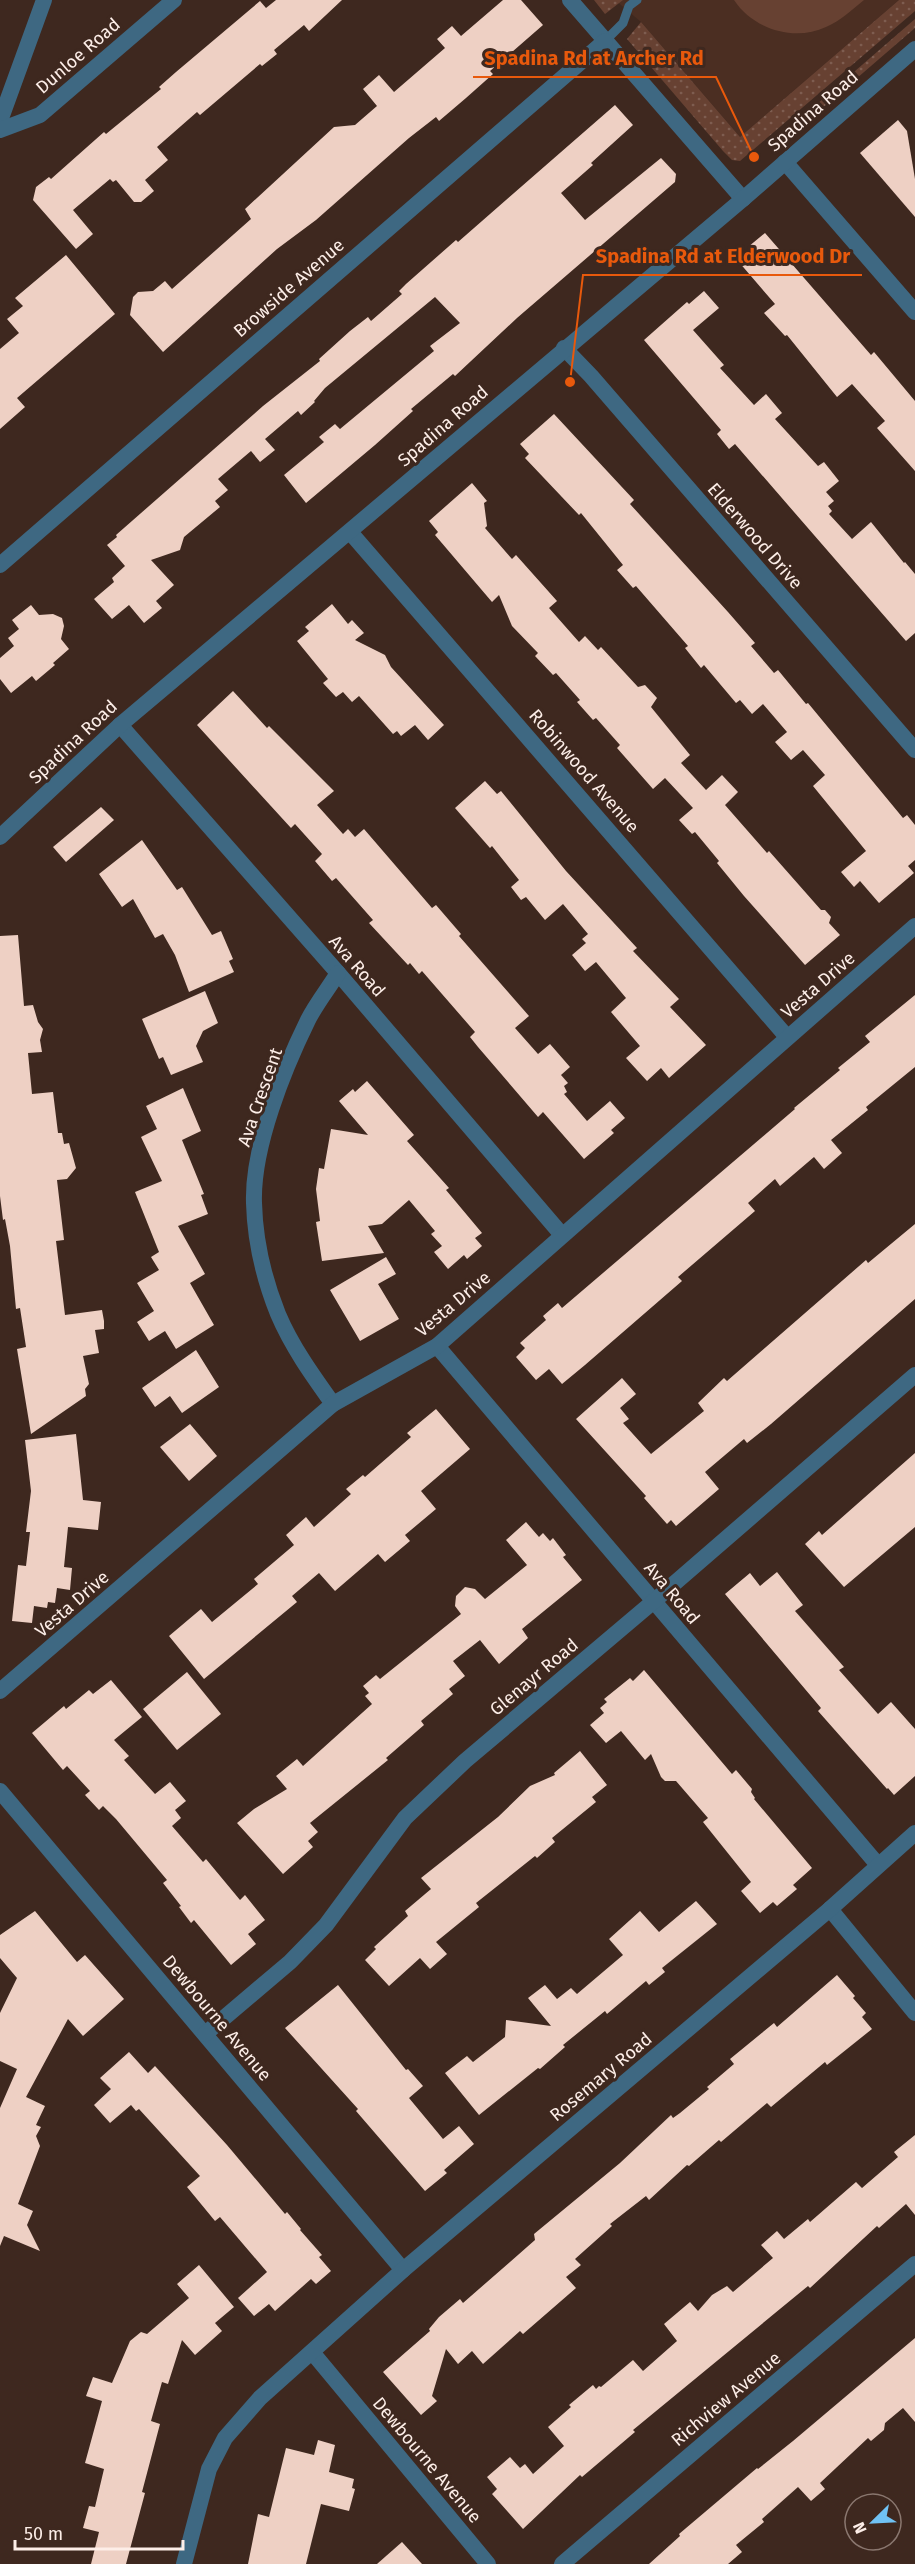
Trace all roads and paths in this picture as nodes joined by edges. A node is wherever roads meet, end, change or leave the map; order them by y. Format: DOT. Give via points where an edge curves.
graph roads {
  1 [pos="44,0"];
  2 [pos="174,0"];
  3 [pos="570,0"];
  4 [pos="637,0"];
  5 [pos="605,41"];
  6 [pos="915,49"];
  7 [pos="0,121"];
  8 [pos="0,130"];
  9 [pos="785,162"];
  10 [pos="743,198"];
  11 [pos="915,312"];
  12 [pos="564,348"];
  13 [pos="350,532"];
  14 [pos="0,565"];
  15 [pos="120,725"];
  16 [pos="915,750"];
  17 [pos="0,837"];
  18 [pos="915,926"];
  19 [pos="338,973"];
  20 [pos="787,1037"];
  21 [pos="562,1235"];
  22 [pos="437,1346"];
  23 [pos="915,1375"];
  24 [pos="333,1404"];
  25 [pos="654,1601"];
  26 [pos="0,1691"];
  27 [pos="0,1791"];
  28 [pos="915,1833"];
  29 [pos="878,1865"];
  30 [pos="830,1909"];
  31 [pos="915,2013"];
  32 [pos="205,2034"];
  33 [pos="915,2264"];
  34 [pos="403,2270"];
  35 [pos="312,2352"];
  36 [pos="184,2564"];
  37 [pos="488,2564"];
  38 [pos="562,2564"];
  1 -- 7 [label="street"];
  2 -- 8 [label="street, Dunloe Road" via="40,115"];
  3 -- 5 [label="street"];
  4 -- 5 [label="lane" via="629,6 623,23"];
  5 -- 10 [label="street"];
  5 -- 14 [label="street, Browside Avenue"];
  6 -- 9 [label="street, Spadina Road"];
  9 -- 10 [label="street, Spadina Road"];
  9 -- 11 [label="street"];
  10 -- 12 [label="street, Spadina Road"];
  12 -- 13 [label="street, Spadina Road"];
  12 -- 16 [label="street, Elderwood Drive"];
  13 -- 15 [label="street, Spadina Road"];
  13 -- 20 [label="street, Robinwood Avenue"];
  15 -- 17 [label="street, Spadina Road"];
  15 -- 19 [label="street, Ava Road"];
  18 -- 20 [label="street, Vesta Drive"];
  19 -- 21 [label="street, Ava Road"];
  19 -- 24 [label="street, Ava Crescent" via="309,1018 280,1085 261,1144 254,1201 265,1279 279,1316 302,1360"];
  20 -- 21 [label="street, Vesta Drive"];
  21 -- 22 [label="street, Vesta Drive"];
  22 -- 24 [label="street, Vesta Drive"];
  22 -- 25 [label="street, Ava Road"];
  23 -- 25 [label="street, Glenayr Road"];
  24 -- 26 [label="street, Vesta Drive"];
  25 -- 29 [label="street, Ava Road"];
  25 -- 32 [label="street, Glenayr Road" via="465,1761 405,1818 326,1925 290,1962"];
  27 -- 32 [label="street, Dewbourne Avenue"];
  28 -- 29 [label="street, Rosemary Road"];
  29 -- 30 [label="street, Rosemary Road"];
  30 -- 31 [label="street"];
  30 -- 34 [label="street, Rosemary Road"];
  32 -- 34 [label="street, Dewbourne Avenue"];
  33 -- 38 [label="street, Richview Avenue"];
  34 -- 35 [label="street, Rosemary Road"];
  35 -- 36 [label="street, Rosemary Road" via="260,2398 225,2439 208,2469"];
  35 -- 37 [label="street, Dewbourne Avenue"];
}
